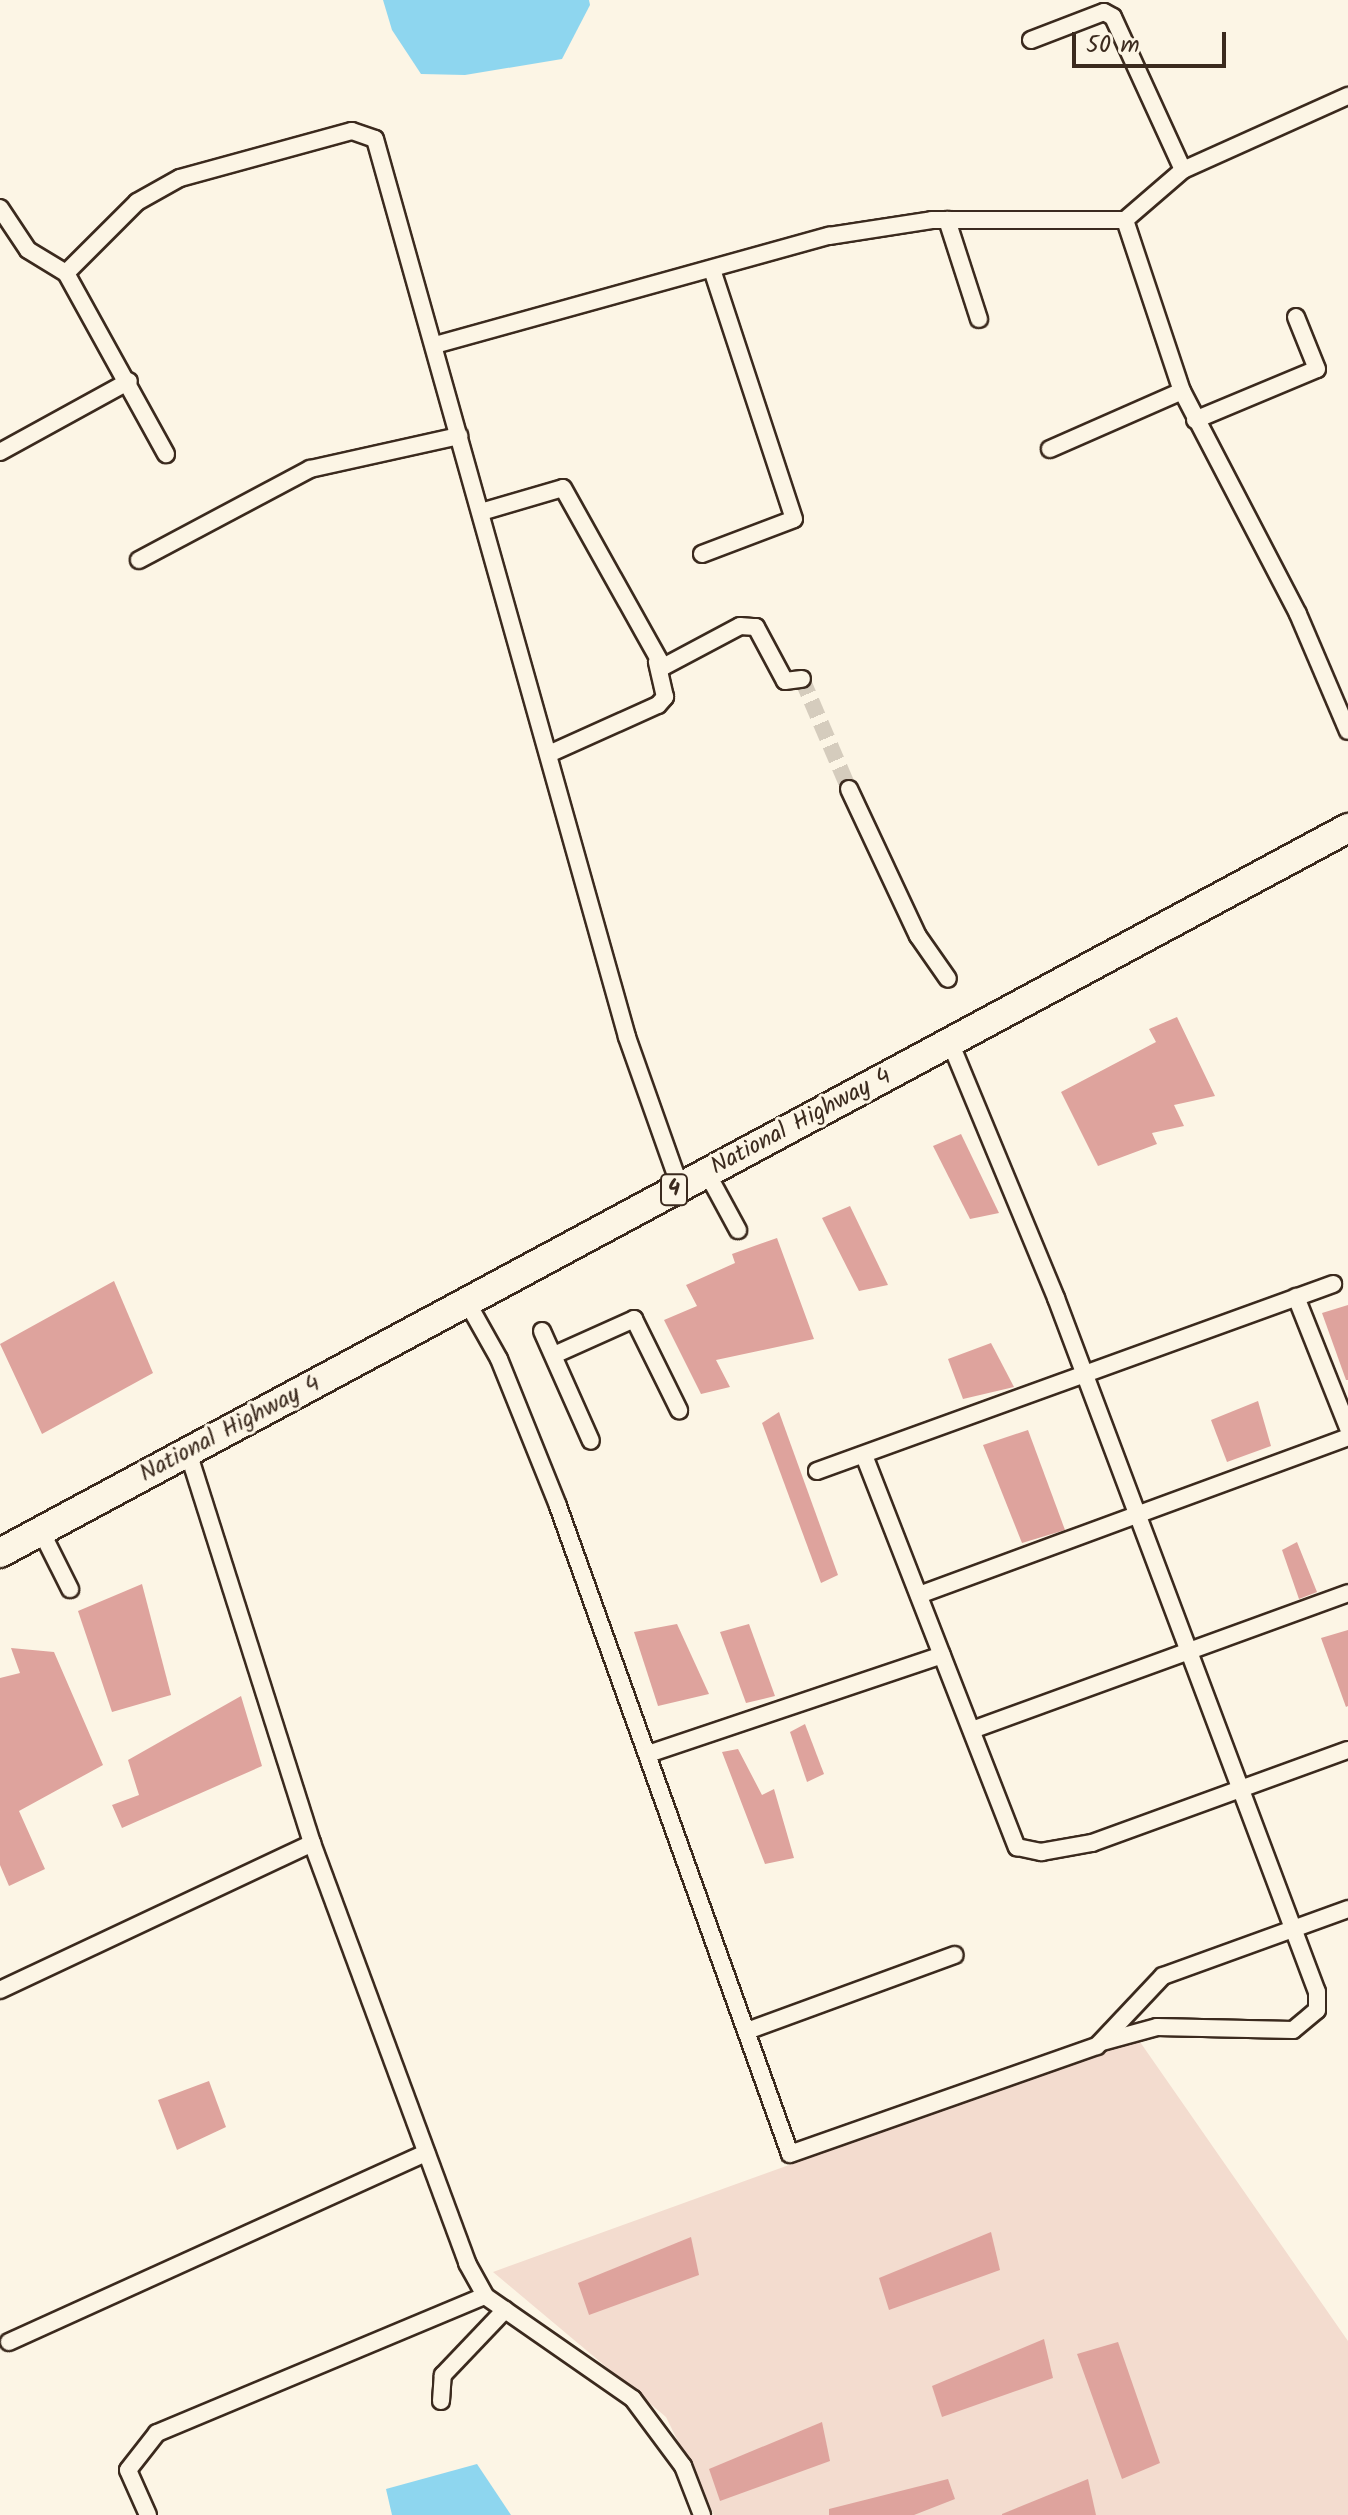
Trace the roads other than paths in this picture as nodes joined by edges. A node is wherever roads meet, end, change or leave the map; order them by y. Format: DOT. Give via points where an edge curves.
graph roads {
  1 [pos="1031,40"];
  2 [pos="1348,96"];
  3 [pos="1183,170"];
  4 [pos="0,208"];
  5 [pos="947,220"];
  6 [pos="1125,220"];
  7 [pos="712,270"];
  8 [pos="66,273"];
  9 [pos="1296,317"];
  10 [pos="979,319"];
  11 [pos="435,345"];
  12 [pos="129,381"];
  13 [pos="1182,391"];
  14 [pos="1195,420"];
  15 [pos="459,436"];
  16 [pos="1050,449"];
  17 [pos="0,452"];
  18 [pos="166,454"];
  19 [pos="481,512"];
  20 [pos="702,554"];
  21 [pos="139,560"];
  22 [pos="657,662"];
  23 [pos="802,679"];
  24 [pos="1348,731"];
  25 [pos="551,753"];
  26 [pos="849,789"];
  27 [pos="1348,828"];
  28 [pos="948,979"];
  29 [pos="950,1042"];
  30 [pos="707,1173"];
  31 [pos="680,1187"];
  32 [pos="738,1230"];
  33 [pos="1333,1284"];
  34 [pos="1296,1297"];
  35 [pos="467,1302"];
  36 [pos="542,1331"];
  37 [pos="554,1355"];
  38 [pos="1085,1376"];
  39 [pos="679,1410"];
  40 [pos="1348,1428"];
  41 [pos="1348,1437"];
  42 [pos="591,1441"];
  43 [pos="188,1452"];
  44 [pos="865,1458"];
  45 [pos="817,1471"];
  46 [pos="1138,1514"];
  47 [pos="41,1531"];
  48 [pos="0,1553"];
  49 [pos="70,1589"];
  50 [pos="1348,1593"];
  51 [pos="919,1595"];
  52 [pos="1190,1651"];
  53 [pos="942,1655"];
  54 [pos="972,1730"];
  55 [pos="1348,1750"];
  56 [pos="648,1754"];
  57 [pos="1241,1789"];
  58 [pos="312,1843"];
  59 [pos="1348,1909"];
  60 [pos="1294,1929"];
  61 [pos="955,1955"];
  62 [pos="0,1990"];
  63 [pos="747,2031"];
  64 [pos="1100,2043"];
  65 [pos="426,2153"];
  66 [pos="485,2296"];
  67 [pos="505,2310"];
  68 [pos="9,2342"];
  69 [pos="441,2401"];
  70 [pos="148,2515"];
  71 [pos="702,2515"];
  1 -- 3 [label="street" via="1104,12 1113,17"];
  2 -- 3 [label="street"];
  3 -- 6 [label="street"];
  4 -- 8 [label="street" via="28,250"];
  5 -- 6 [label="street"];
  5 -- 7 [label="street" via="829,236"];
  5 -- 10 [label="street"];
  6 -- 13 [label="street"];
  7 -- 11 [label="street"];
  7 -- 20 [label="street" via="794,519"];
  8 -- 11 [label="street" via="137,202 180,178 352,131 375,139 384,159"];
  8 -- 12 [label="street"];
  9 -- 14 [label="street" via="1317,369"];
  11 -- 15 [label="street"];
  12 -- 17 [label="street"];
  12 -- 18 [label="street"];
  13 -- 14 [label="street"];
  13 -- 16 [label="street"];
  14 -- 24 [label="street" via="1298,614"];
  15 -- 19 [label="street"];
  15 -- 21 [label="street" via="310,469"];
  19 -- 22 [label="street" via="563,488"];
  19 -- 25 [label="street"];
  22 -- 23 [label="street" via="668,667 740,626 756,627 785,681"];
  22 -- 25 [label="street" via="665,697 658,705"];
  25 -- 31 [label="street" via="627,1037"];
  26 -- 28 [label="street" via="918,936"];
  27 -- 29 [label="highway, National Highway 4 / 4"];
  29 -- 30 [label="highway, National Highway 4 / 4"];
  29 -- 38 [label="street"];
  30 -- 31 [label="highway, National Highway 4 / 4"];
  30 -- 32 [label="street"];
  31 -- 35 [label="highway, National Highway 4 / 4"];
  33 -- 34 [label="street"];
  34 -- 38 [label="street"];
  34 -- 40 [label="street"];
  35 -- 43 [label="highway, National Highway 4 / 4"];
  35 -- 56 [label="street" via="499,1359"];
  36 -- 37 [label="street"];
  37 -- 39 [label="street" via="634,1319"];
  37 -- 42 [label="street"];
  38 -- 44 [label="street"];
  38 -- 46 [label="street"];
  41 -- 46 [label="street"];
  43 -- 47 [label="highway, National Highway 4 / 4"];
  43 -- 58 [label="street"];
  44 -- 45 [label="street"];
  44 -- 51 [label="street"];
  46 -- 51 [label="street"];
  46 -- 52 [label="street"];
  47 -- 48 [label="highway, National Highway 4 / 4"];
  47 -- 49 [label="street"];
  50 -- 52 [label="street"];
  51 -- 53 [label="street"];
  52 -- 54 [label="street"];
  52 -- 57 [label="street"];
  53 -- 54 [label="street"];
  53 -- 56 [label="street"];
  54 -- 57 [label="street" via="1017,1847 1029,1851 1092,1843"];
  55 -- 57 [label="street"];
  56 -- 63 [label="street"];
  57 -- 60 [label="street"];
  58 -- 62 [label="street"];
  58 -- 65 [label="street"];
  59 -- 60 [label="street"];
  60 -- 64 [label="street" via="1163,1976"];
  60 -- 64 [label="street" via="1317,1992 1317,2010 1304,2025 1157,2027"];
  61 -- 63 [label="street"];
  63 -- 64 [label="street" via="790,2154"];
  65 -- 66 [label="street"];
  65 -- 68 [label="street"];
  66 -- 67 [label="street"];
  66 -- 70 [label="street" via="157,2433 128,2470"];
  67 -- 69 [label="street" via="443,2375"];
  67 -- 71 [label="street" via="633,2399 683,2466"];
}
